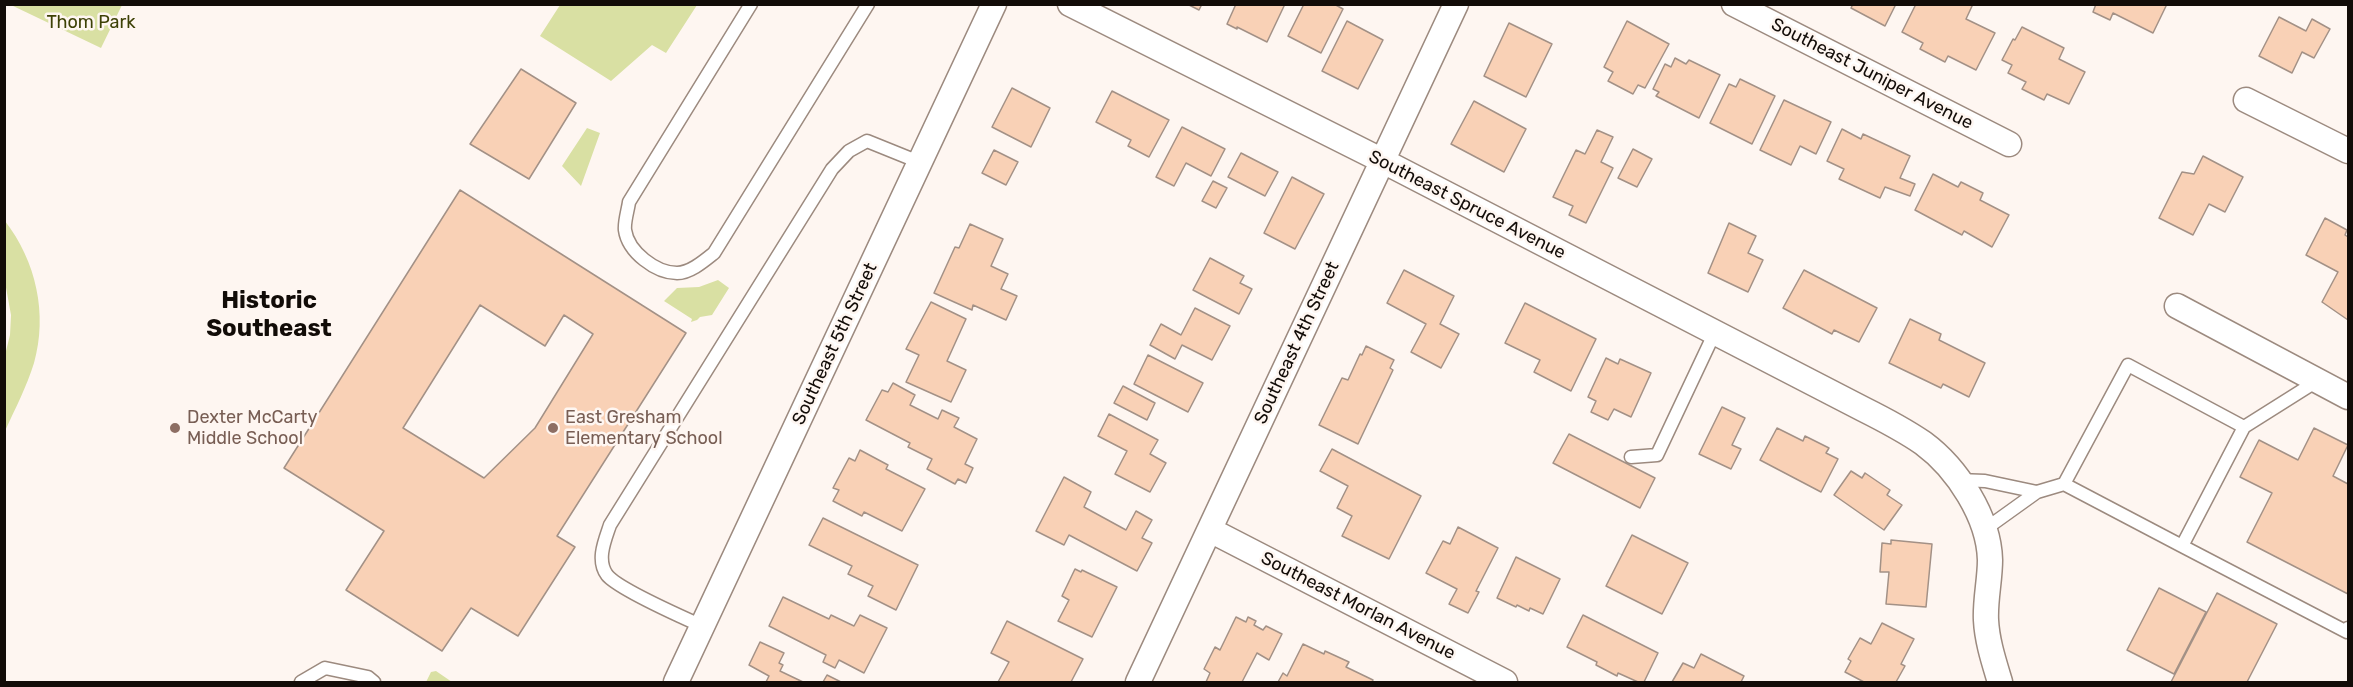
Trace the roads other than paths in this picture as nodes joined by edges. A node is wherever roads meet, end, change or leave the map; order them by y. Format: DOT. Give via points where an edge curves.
graph roads {
  1 [pos="751,4"];
  2 [pos="868,4"];
  3 [pos="994,4"];
  4 [pos="1070,4"];
  5 [pos="1456,4"];
  6 [pos="1734,4"];
  7 [pos="2246,100"];
  8 [pos="2009,144"];
  9 [pos="2349,151"];
  10 [pos="1383,161"];
  11 [pos="919,162"];
  12 [pos="2176,306"];
  13 [pos="1715,332"];
  14 [pos="2318,381"];
  15 [pos="2349,397"];
  16 [pos="2244,427"];
  17 [pos="1631,457"];
  18 [pos="1958,480"];
  19 [pos="2064,483"];
  20 [pos="2037,492"];
  21 [pos="1210,530"];
  22 [pos="1984,530"];
  23 [pos="2182,546"];
  24 [pos="702,626"];
  25 [pos="2349,628"];
  26 [pos="301,682"];
  27 [pos="374,682"];
  28 [pos="676,682"];
  29 [pos="1138,682"];
  30 [pos="1505,682"];
  31 [pos="2000,682"];
  1 -- 2 [label="lane" via="628,202 625,231 635,252 656,268 678,273 699,265 714,253"];
  3 -- 11 [label="street, Southeast 5th Street"];
  4 -- 10 [label="street, Southeast Spruce Avenue"];
  5 -- 10 [label="street, Southeast 4th Street"];
  6 -- 8 [label="street, Southeast Juniper Avenue"];
  7 -- 9 [label="street"];
  10 -- 13 [label="street, Southeast Spruce Avenue"];
  10 -- 21 [label="street, Southeast 4th Street"];
  11 -- 24 [label="street, Southeast 5th Street"];
  11 -- 24 [label="lane" via="867,141 849,151 832,169 610,525 601,554 607,574 624,588"];
  12 -- 14 [label="street"];
  13 -- 17 [label="lane" via="1657,455"];
  13 -- 18 [label="street, Southeast Spruce Avenue" via="1925,444"];
  14 -- 15 [label="street"];
  14 -- 16 [label="lane"];
  16 -- 19 [label="lane" via="2128,365"];
  16 -- 23 [label="lane"];
  18 -- 20 [label="lane" via="1985,481"];
  18 -- 22 [label="street, Southeast Spruce Avenue"];
  19 -- 20 [label="lane"];
  19 -- 23 [label="lane"];
  20 -- 22 [label="lane"];
  21 -- 29 [label="street, Southeast 4th Street"];
  21 -- 30 [label="street, Southeast Morlan Avenue"];
  22 -- 31 [label="street, Southeast Spruce Avenue" via="1990,558 1986,619"];
  23 -- 25 [label="lane" via="2347,632"];
  24 -- 28 [label="street, Southeast 5th Street"];
  26 -- 27 [label="lane" via="325,668 368,677"];
}
